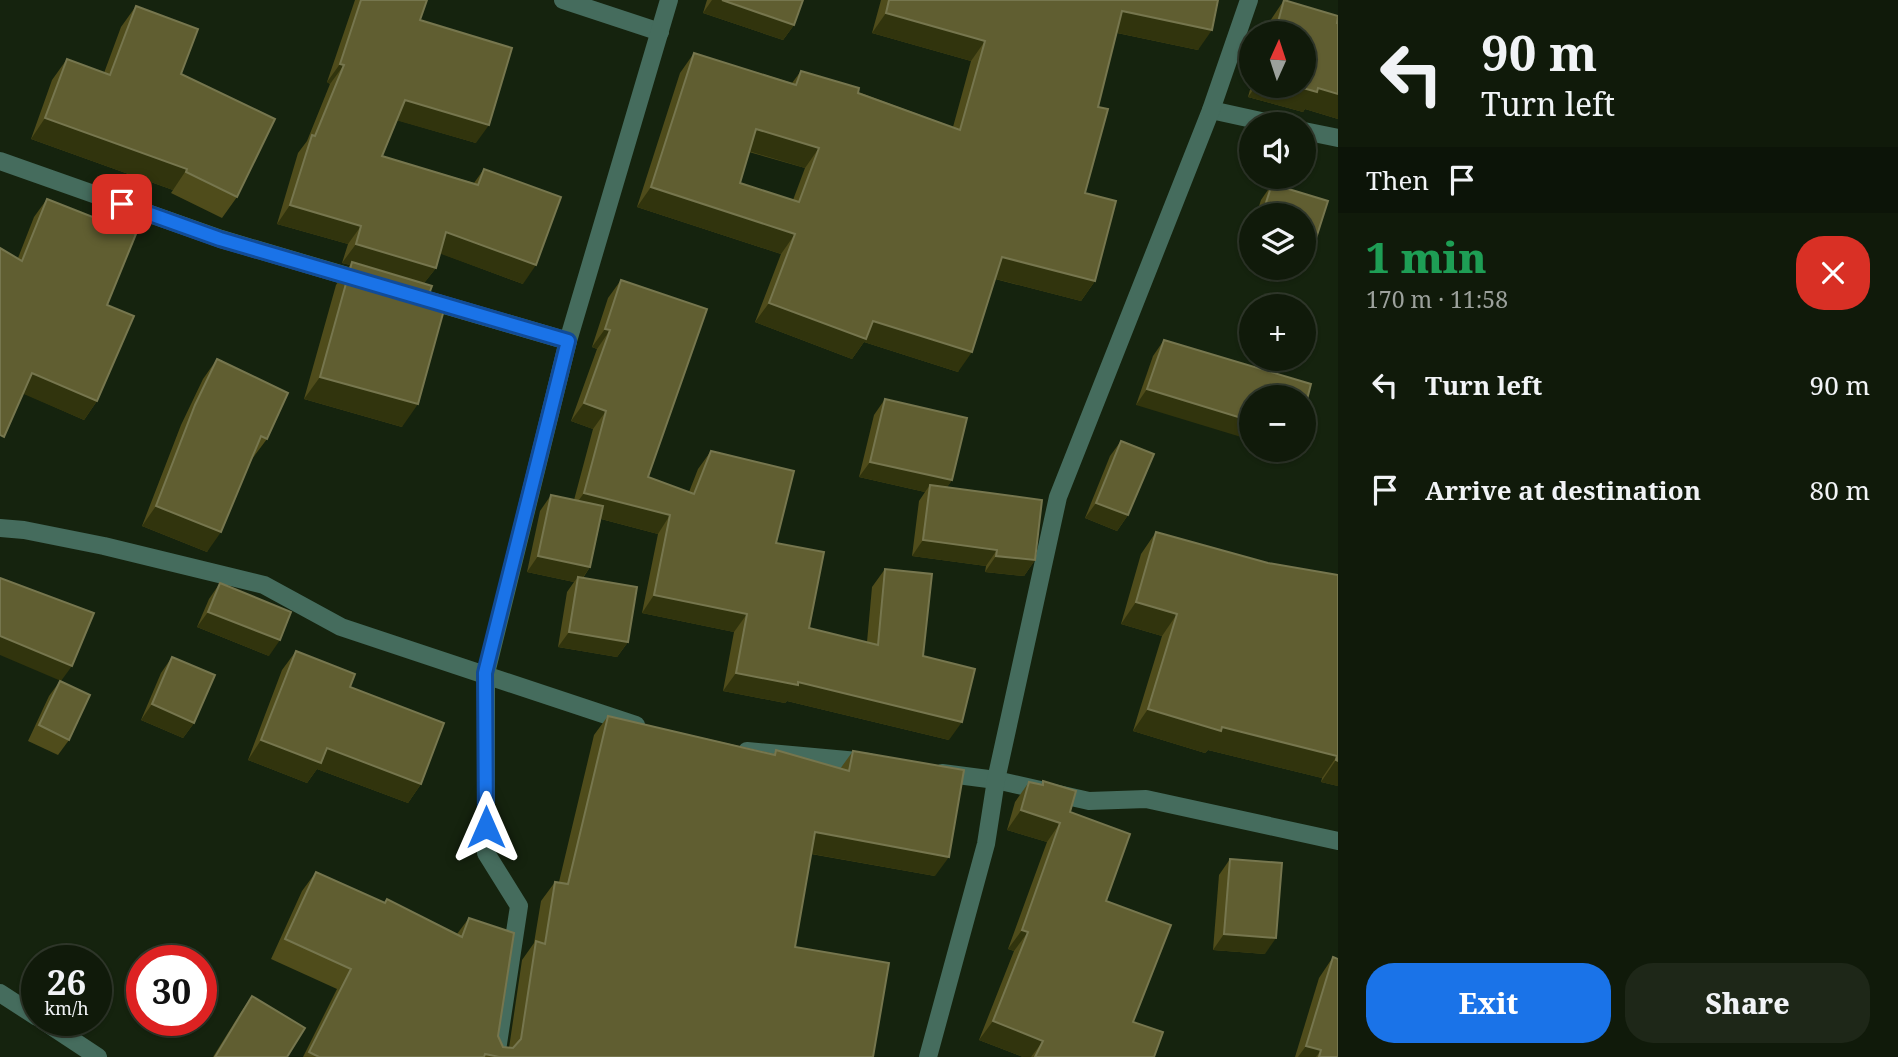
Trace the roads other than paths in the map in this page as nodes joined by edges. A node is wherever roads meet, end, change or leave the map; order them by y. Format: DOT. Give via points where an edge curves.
graph roads {
  1 [pos="563,0"];
  2 [pos="669,0"];
  3 [pos="1250,0"];
  4 [pos="660,32"];
  5 [pos="1211,110"];
  6 [pos="1239,116"];
  7 [pos="1316,133"];
  8 [pos="1338,138"];
  9 [pos="0,161"];
  10 [pos="381,286"];
  11 [pos="408,294"];
  12 [pos="568,341"];
  13 [pos="0,528"];
  14 [pos="485,673"];
  15 [pos="652,730"];
  16 [pos="728,749"];
  17 [pos="889,765"];
  18 [pos="929,771"];
  19 [pos="996,780"];
  20 [pos="1338,841"];
  21 [pos="0,993"];
  22 [pos="21,1007"];
  23 [pos="66,1036"];
  24 [pos="98,1057"];
  25 [pos="496,1057"];
  26 [pos="928,1057"];
  1 -- 4 [label="street"];
  2 -- 4 [label="street"];
  3 -- 5 [label="street"];
  4 -- 12 [label="street"];
  5 -- 6 [label="street"];
  5 -- 19 [label="street" via="1058,497"];
  7 -- 8 [label="street"];
  9 -- 10 [label="street" via="220,239"];
  11 -- 12 [label="street"];
  12 -- 14 [label="street"];
  13 -- 14 [label="street" via="104,546 264,584 341,627"];
  14 -- 15 [label="street"];
  14 -- 25 [label="street" via="486,853 519,906"];
  16 -- 17 [label="street"];
  18 -- 19 [label="street"];
  19 -- 20 [label="street" via="1089,801 1146,799"];
  19 -- 26 [label="street" via="986,844"];
  21 -- 22 [label="street"];
  23 -- 24 [label="street"];
}
